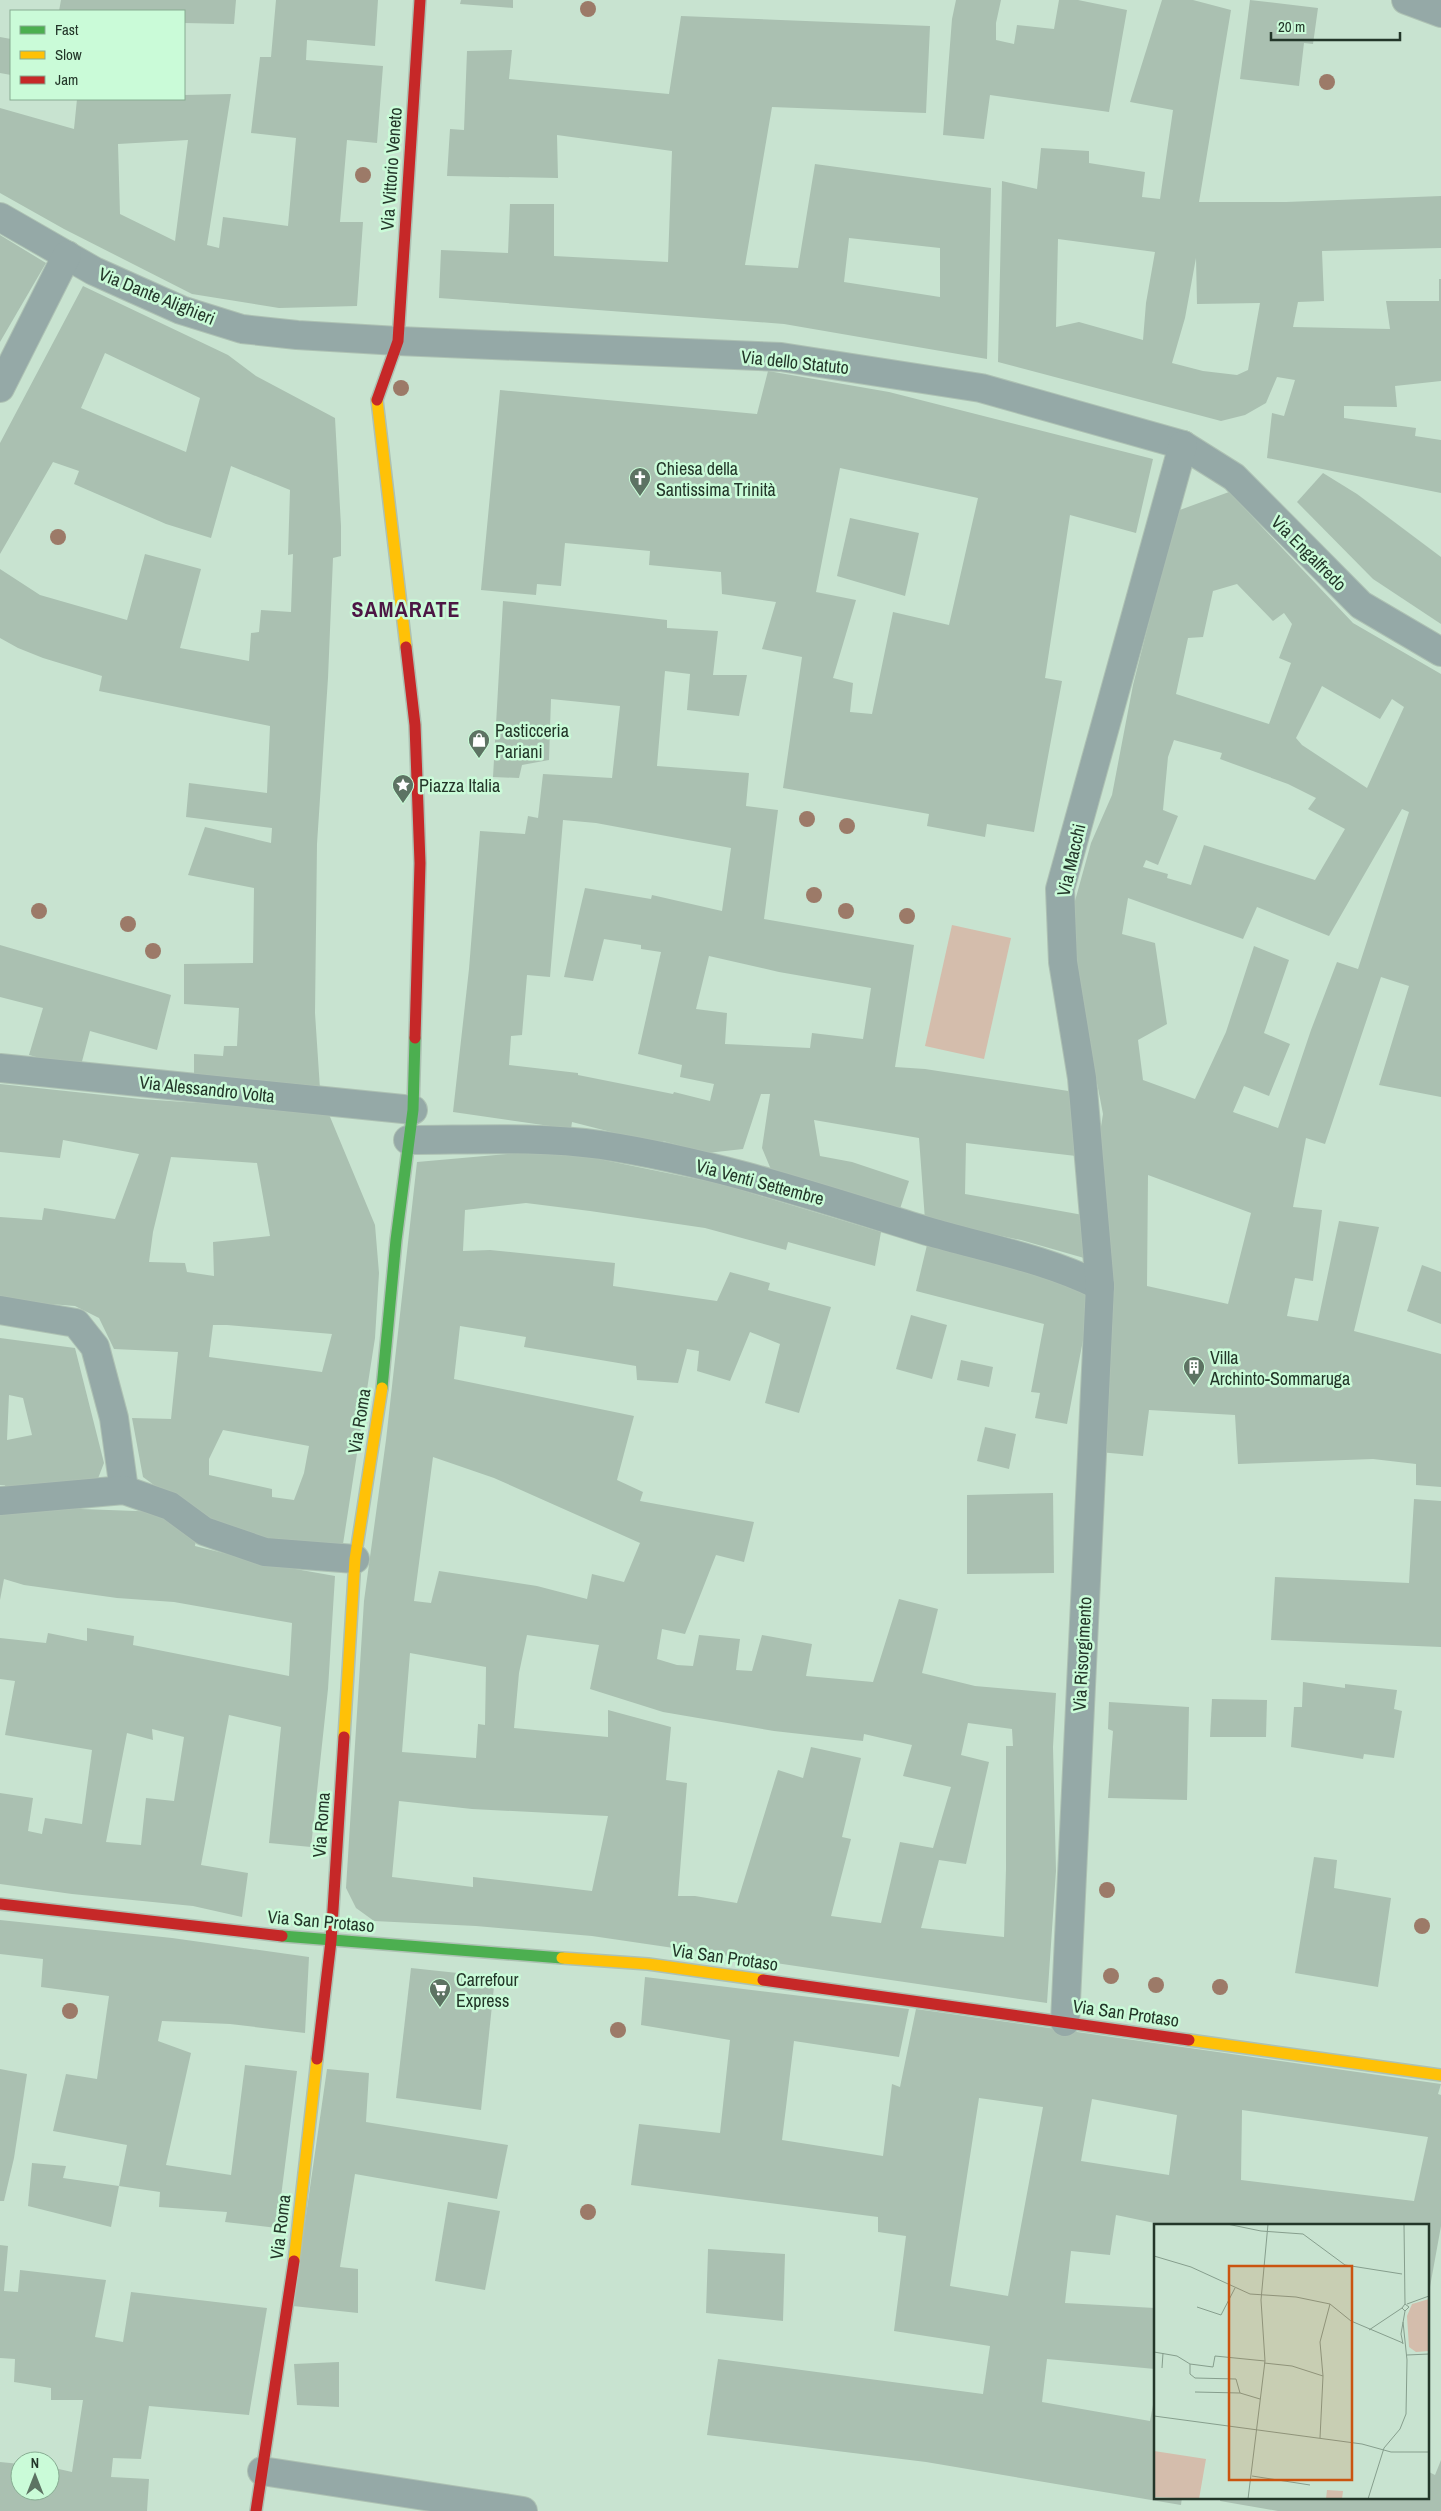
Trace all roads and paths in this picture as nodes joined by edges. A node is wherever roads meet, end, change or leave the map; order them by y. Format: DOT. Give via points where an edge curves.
graph roads {
  1 [pos="420,0"];
  2 [pos="1406,0"];
  3 [pos="1441,13"];
  4 [pos="0,217"];
  5 [pos="67,255"];
  6 [pos="398,341"];
  7 [pos="0,388"];
  8 [pos="1183,445"];
  9 [pos="1441,652"];
  10 [pos="0,1068"];
  11 [pos="413,1110"];
  12 [pos="408,1140"];
  13 [pos="1100,1286"];
  14 [pos="0,1310"];
  15 [pos="124,1490"];
  16 [pos="0,1501"];
  17 [pos="355,1559"];
  18 [pos="0,1904"];
  19 [pos="331,1941"];
  20 [pos="1065,2022"];
  21 [pos="1441,2075"];
  22 [pos="262,2471"];
  23 [pos="256,2511"];
  24 [pos="523,2511"];
  1 -- 6 [label="street, Via Vittorio Veneto"];
  2 -- 3 [label="street"];
  4 -- 5 [label="street, Via Dante Alighieri"];
  5 -- 6 [label="street, Via Dante Alighieri" via="94,271 181,310 242,329"];
  5 -- 7 [label="street"];
  6 -- 8 [label="street, Via dello Statuto" via="781,357 981,388"];
  6 -- 11 [label="street" via="377,397 415,724 420,863"];
  8 -- 9 [label="street, Via Engalfredo" via="1234,477 1361,605"];
  8 -- 13 [label="street, Via Macchi" via="1060,889 1062,962 1082,1078"];
  10 -- 11 [label="street, Via Alessandro Volta"];
  11 -- 12 [label="street"];
  12 -- 13 [label="street, Via Venti Settembre" via="514,1140 600,1145 721,1169 1068,1270"];
  12 -- 17 [label="street, Via Roma" via="382,1392"];
  13 -- 20 [label="street, Via Risorgimento"];
  14 -- 15 [label="street" via="76,1323 95,1347 114,1418"];
  15 -- 16 [label="street"];
  15 -- 17 [label="street" via="170,1506 204,1531 265,1552"];
  17 -- 19 [label="street, Via Roma"];
  18 -- 19 [label="street, Via San Protaso"];
  19 -- 20 [label="street, Via San Protaso" via="648,1964"];
  19 -- 22 [label="street, Via Roma" via="288,2308"];
  20 -- 21 [label="street, Via San Protaso"];
  22 -- 23 [label="street, Via Roma"];
  22 -- 24 [label="street"];
}
